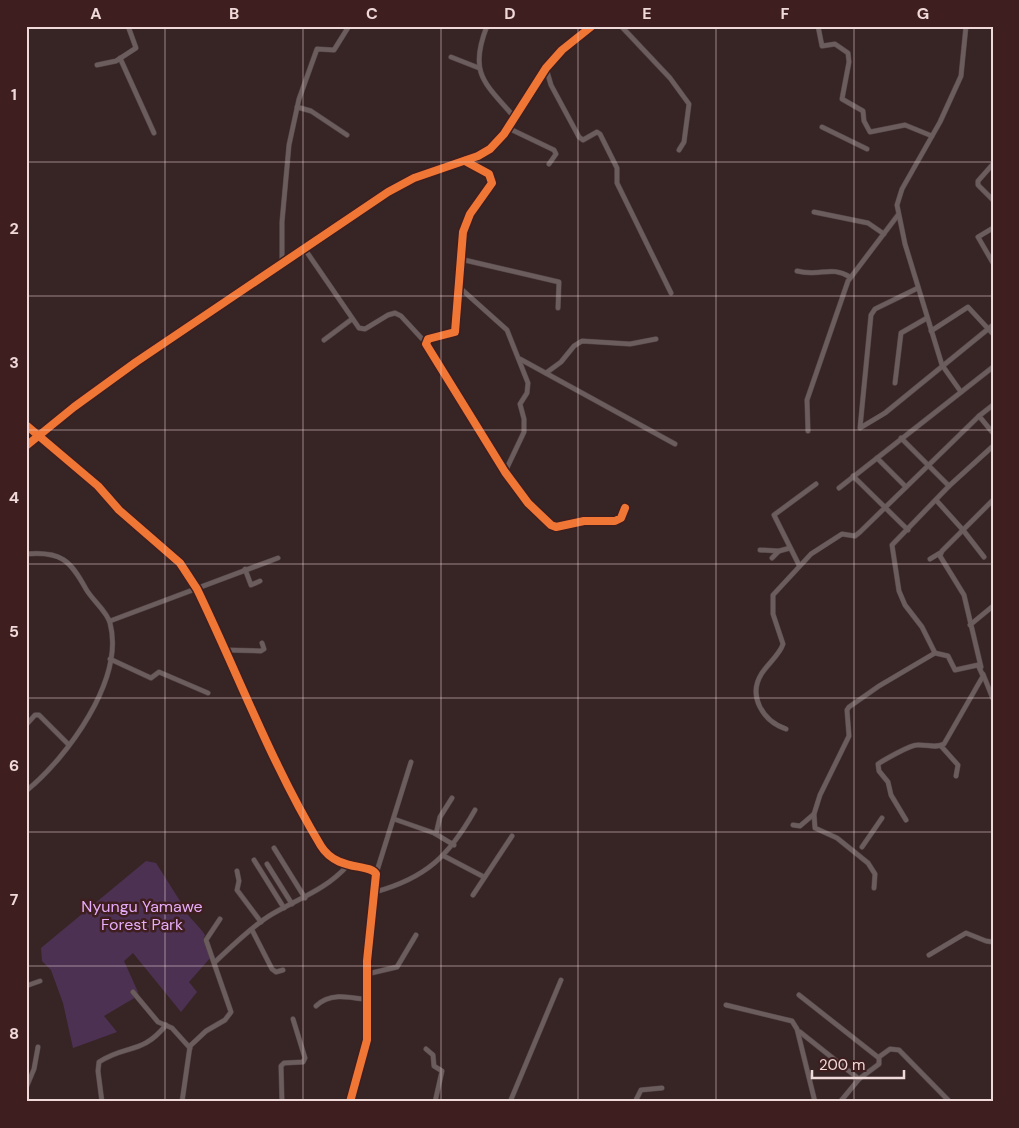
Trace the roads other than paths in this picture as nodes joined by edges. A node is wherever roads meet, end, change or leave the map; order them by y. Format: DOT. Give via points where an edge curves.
graph roads {
  1 [pos="128,26"];
  2 [pos="349,26"];
  3 [pos="487,26"];
  4 [pos="592,26"];
  5 [pos="621,26"];
  6 [pos="818,26"];
  7 [pos="966,26"];
  8 [pos="451,57"];
  9 [pos="120,58"];
  10 [pos="97,65"];
  11 [pos="478,68"];
  12 [pos="546,68"];
  13 [pos="297,107"];
  14 [pos="515,118"];
  15 [pos="822,127"];
  16 [pos="508,128"];
  17 [pos="154,133"];
  18 [pos="347,135"];
  19 [pos="932,136"];
  20 [pos="867,149"];
  21 [pos="680,150"];
  22 [pos="465,161"];
  23 [pos="549,164"];
  24 [pos="993,164"];
  25 [pos="993,200"];
  26 [pos="814,212"];
  27 [pos="898,215"];
  28 [pos="993,228"];
  29 [pos="884,234"];
  30 [pos="304,248"];
  31 [pos="460,259"];
  32 [pos="282,263"];
  33 [pos="993,263"];
  34 [pos="797,271"];
  35 [pos="850,276"];
  36 [pos="459,287"];
  37 [pos="918,288"];
  38 [pos="671,293"];
  39 [pos="558,308"];
  40 [pos="927,318"];
  41 [pos="352,319"];
  42 [pos="993,325"];
  43 [pos="988,329"];
  44 [pos="931,331"];
  45 [pos="993,334"];
  46 [pos="656,339"];
  47 [pos="324,340"];
  48 [pos="425,342"];
  49 [pos="520,359"];
  50 [pos="942,365"];
  51 [pos="993,367"];
  52 [pos="546,373"];
  53 [pos="895,383"];
  54 [pos="961,392"];
  55 [pos="993,405"];
  56 [pos="979,416"];
  57 [pos="26,425"];
  58 [pos="808,432"];
  59 [pos="993,433"];
  60 [pos="37,436"];
  61 [pos="901,438"];
  62 [pos="675,444"];
  63 [pos="26,446"];
  64 [pos="993,446"];
  65 [pos="877,458"];
  66 [pos="928,465"];
  67 [pos="505,472"];
  68 [pos="853,476"];
  69 [pos="816,484"];
  70 [pos="949,486"];
  71 [pos="906,487"];
  72 [pos="839,488"];
  73 [pos="936,500"];
  74 [pos="993,500"];
  75 [pos="625,508"];
  76 [pos="884,508"];
  77 [pos="908,530"];
  78 [pos="963,530"];
  79 [pos="790,548"];
  80 [pos="760,550"];
  81 [pos="779,552"];
  82 [pos="940,553"];
  83 [pos="26,554"];
  84 [pos="984,557"];
  85 [pos="278,558"];
  86 [pos="772,558"];
  87 [pos="930,559"];
  88 [pos="799,565"];
  89 [pos="245,569"];
  90 [pos="260,581"];
  91 [pos="197,589"];
  92 [pos="993,606"];
  93 [pos="110,621"];
  94 [pos="970,626"];
  95 [pos="262,643"];
  96 [pos="226,650"];
  97 [pos="935,653"];
  98 [pos="110,659"];
  99 [pos="208,693"];
  100 [pos="993,699"];
  101 [pos="26,725"];
  102 [pos="786,729"];
  103 [pos="68,744"];
  104 [pos="941,746"];
  105 [pos="411,762"];
  106 [pos="956,776"];
  107 [pos="26,791"];
  108 [pos="452,798"];
  109 [pos="475,810"];
  110 [pos="814,814"];
  111 [pos="882,818"];
  112 [pos="394,819"];
  113 [pos="906,820"];
  114 [pos="793,824"];
  115 [pos="436,834"];
  116 [pos="512,836"];
  117 [pos="454,845"];
  118 [pos="862,847"];
  119 [pos="274,848"];
  120 [pos="444,856"];
  121 [pos="254,860"];
  122 [pos="267,864"];
  123 [pos="348,866"];
  124 [pos="237,871"];
  125 [pos="376,874"];
  126 [pos="484,877"];
  127 [pos="874,888"];
  128 [pos="375,892"];
  129 [pos="473,895"];
  130 [pos="305,898"];
  131 [pos="292,904"];
  132 [pos="284,908"];
  133 [pos="220,920"];
  134 [pos="261,922"];
  135 [pos="252,930"];
  136 [pos="416,935"];
  137 [pos="993,942"];
  138 [pos="929,955"];
  139 [pos="215,962"];
  140 [pos="283,970"];
  141 [pos="367,974"];
  142 [pos="562,980"];
  143 [pos="40,981"];
  144 [pos="26,986"];
  145 [pos="133,992"];
  146 [pos="799,995"];
  147 [pos="369,1000"];
  148 [pos="726,1005"];
  149 [pos="316,1006"];
  150 [pos="293,1019"];
  151 [pos="166,1025"];
  152 [pos="800,1032"];
  153 [pos="38,1047"];
  154 [pos="190,1048"];
  155 [pos="426,1049"];
  156 [pos="878,1057"];
  157 [pos="860,1079"];
  158 [pos="26,1088"];
  159 [pos="662,1088"];
  160 [pos="102,1102"];
  161 [pos="182,1102"];
  162 [pos="282,1102"];
  163 [pos="350,1102"];
  164 [pos="435,1102"];
  165 [pos="510,1102"];
  166 [pos="636,1102"];
  167 [pos="815,1102"];
  168 [pos="840,1102"];
  169 [pos="950,1102"];
  1 -- 9 [label="street" via="136,48"];
  2 -- 13 [label="street" via="334,50 317,49"];
  3 -- 11 [label="street" via="480,46"];
  4 -- 12 [label="street" via="562,50"];
  5 -- 21 [label="street" via="670,78 689,104"];
  6 -- 19 [label="street" via="822,46 835,44 848,53 842,99 863,111 870,132 905,125"];
  7 -- 19 [label="street" via="962,76"];
  8 -- 11 [label="street"];
  9 -- 10 [label="street"];
  9 -- 17 [label="street"];
  11 -- 14 [label="street" via="490,89"];
  12 -- 14 [label="street"];
  12 -- 38 [label="street" via="551,86 579,137 583,140 597,132 600,134 617,168 618,183"];
  13 -- 18 [label="street" via="311,111"];
  13 -- 32 [label="street" via="289,146"];
  14 -- 16 [label="street"];
  15 -- 20 [label="street"];
  16 -- 22 [label="street" via="490,149"];
  16 -- 23 [label="street" via="554,150 556,154"];
  19 -- 27 [label="street" via="898,196"];
  22 -- 30 [label="street" via="398,186"];
  22 -- 31 [label="street" via="487,172 492,180 488,192 466,222"];
  24 -- 25 [label="street" via="978,185"];
  26 -- 29 [label="street" via="868,223"];
  27 -- 29 [label="street"];
  27 -- 37 [label="street"];
  28 -- 33 [label="street" via="978,237"];
  29 -- 35 [label="street"];
  30 -- 32 [label="street"];
  30 -- 41 [label="street"];
  31 -- 36 [label="street"];
  31 -- 39 [label="street" via="559,282"];
  32 -- 60 [label="street" via="136,362"];
  34 -- 35 [label="street" via="816,274 837,270"];
  35 -- 58 [label="street" via="808,400"];
  36 -- 48 [label="street" via="455,332"];
  36 -- 49 [label="street" via="505,327"];
  37 -- 40 [label="street"];
  37 -- 50 [label="street" via="875,309 871,315 860,428 885,413"];
  40 -- 44 [label="street"];
  40 -- 53 [label="street" via="902,333"];
  41 -- 47 [label="street"];
  41 -- 48 [label="street" via="359,328 365,329 395,313"];
  42 -- 43 [label="street"];
  43 -- 44 [label="street" via="968,307"];
  43 -- 45 [label="street"];
  43 -- 50 [label="street"];
  44 -- 50 [label="street"];
  46 -- 52 [label="street" via="630,344 582,341"];
  48 -- 67 [label="street"];
  49 -- 52 [label="street"];
  49 -- 67 [label="street" via="529,386 520,404 524,426 520,443"];
  50 -- 54 [label="street"];
  51 -- 54 [label="street"];
  52 -- 62 [label="street"];
  54 -- 61 [label="street"];
  55 -- 56 [label="street"];
  56 -- 59 [label="street"];
  56 -- 66 [label="street"];
  57 -- 60 [label="street"];
  60 -- 63 [label="street"];
  60 -- 91 [label="street" via="98,486 180,563"];
  61 -- 65 [label="street"];
  61 -- 66 [label="street"];
  64 -- 70 [label="street"];
  65 -- 68 [label="street"];
  65 -- 71 [label="street"];
  66 -- 70 [label="street"];
  66 -- 71 [label="street"];
  67 -- 75 [label="street" via="528,504 553,526 615,521 621,518"];
  68 -- 72 [label="street"];
  68 -- 76 [label="street"];
  69 -- 79 [label="street" via="774,515"];
  70 -- 73 [label="street"];
  71 -- 76 [label="street"];
  73 -- 77 [label="street"];
  73 -- 78 [label="street"];
  74 -- 78 [label="street"];
  76 -- 77 [label="street"];
  76 -- 88 [label="street" via="855,536 839,536"];
  77 -- 97 [label="street" via="892,548 897,585"];
  78 -- 82 [label="street"];
  78 -- 84 [label="street"];
  79 -- 81 [label="street"];
  79 -- 88 [label="street"];
  80 -- 81 [label="street"];
  81 -- 86 [label="street"];
  82 -- 87 [label="street"];
  82 -- 94 [label="street" via="964,595"];
  83 -- 93 [label="street" via="53,555 69,562"];
  85 -- 89 [label="street"];
  88 -- 102 [label="street" via="772,598 773,614 783,644 761,675 757,694 766,719"];
  89 -- 90 [label="street" via="251,585"];
  89 -- 91 [label="street"];
  91 -- 93 [label="street"];
  91 -- 96 [label="street"];
  92 -- 94 [label="street"];
  93 -- 98 [label="street"];
  94 -- 100 [label="street"];
  95 -- 96 [label="street" via="264,649 261,652"];
  96 -- 123 [label="street" via="309,826 327,853"];
  97 -- 104 [label="street" via="948,656 955,670 978,665 983,676"];
  97 -- 110 [label="street" via="846,710 849,736"];
  98 -- 99 [label="street" via="151,678 159,672"];
  98 -- 103 [label="street" via="103,691"];
  101 -- 103 [label="street" via="39,715"];
  103 -- 107 [label="street" via="52,767"];
  104 -- 106 [label="street" via="958,765"];
  104 -- 113 [label="street" via="908,746 878,764 878,771 888,782 891,795"];
  105 -- 112 [label="street"];
  108 -- 115 [label="street" via="440,817"];
  109 -- 117 [label="street"];
  110 -- 114 [label="street" via="800,826"];
  110 -- 127 [label="street" via="815,828 837,838 868,862 875,874"];
  111 -- 118 [label="street"];
  112 -- 115 [label="street"];
  112 -- 125 [label="street"];
  115 -- 117 [label="street"];
  116 -- 126 [label="street"];
  117 -- 120 [label="street"];
  119 -- 130 [label="street"];
  120 -- 126 [label="street"];
  120 -- 128 [label="street" via="411,880"];
  121 -- 132 [label="street"];
  122 -- 131 [label="street"];
  123 -- 125 [label="street" via="368,868"];
  123 -- 130 [label="street"];
  124 -- 134 [label="street" via="240,881 237,890"];
  125 -- 128 [label="street"];
  126 -- 129 [label="street"];
  128 -- 141 [label="street"];
  130 -- 131 [label="street"];
  131 -- 132 [label="street"];
  132 -- 134 [label="street"];
  133 -- 139 [label="street" via="206,938"];
  134 -- 135 [label="street"];
  135 -- 139 [label="street"];
  135 -- 140 [label="street" via="272,969 276,972"];
  136 -- 141 [label="street" via="400,965"];
  137 -- 138 [label="street" via="966,933"];
  139 -- 154 [label="street" via="231,1012 225,1020 206,1030"];
  141 -- 147 [label="street"];
  142 -- 165 [label="street"];
  143 -- 144 [label="street"];
  145 -- 151 [label="street" via="158,1022"];
  146 -- 156 [label="street"];
  147 -- 149 [label="street" via="340,996 321,1001"];
  147 -- 163 [label="street" via="366,1049"];
  148 -- 167 [label="street" via="792,1021 797,1029"];
  150 -- 162 [label="street" via="305,1058 303,1062 282,1064"];
  151 -- 154 [label="street"];
  151 -- 160 [label="street" via="144,1046 122,1051 99,1062"];
  152 -- 157 [label="street"];
  153 -- 158 [label="street"];
  154 -- 161 [label="street"];
  155 -- 164 [label="street" via="433,1055 434,1066 442,1071"];
  156 -- 157 [label="street" via="879,1064"];
  156 -- 169 [label="street" via="890,1049 899,1050"];
  157 -- 168 [label="street"];
  159 -- 166 [label="street" via="641,1090"];
}
